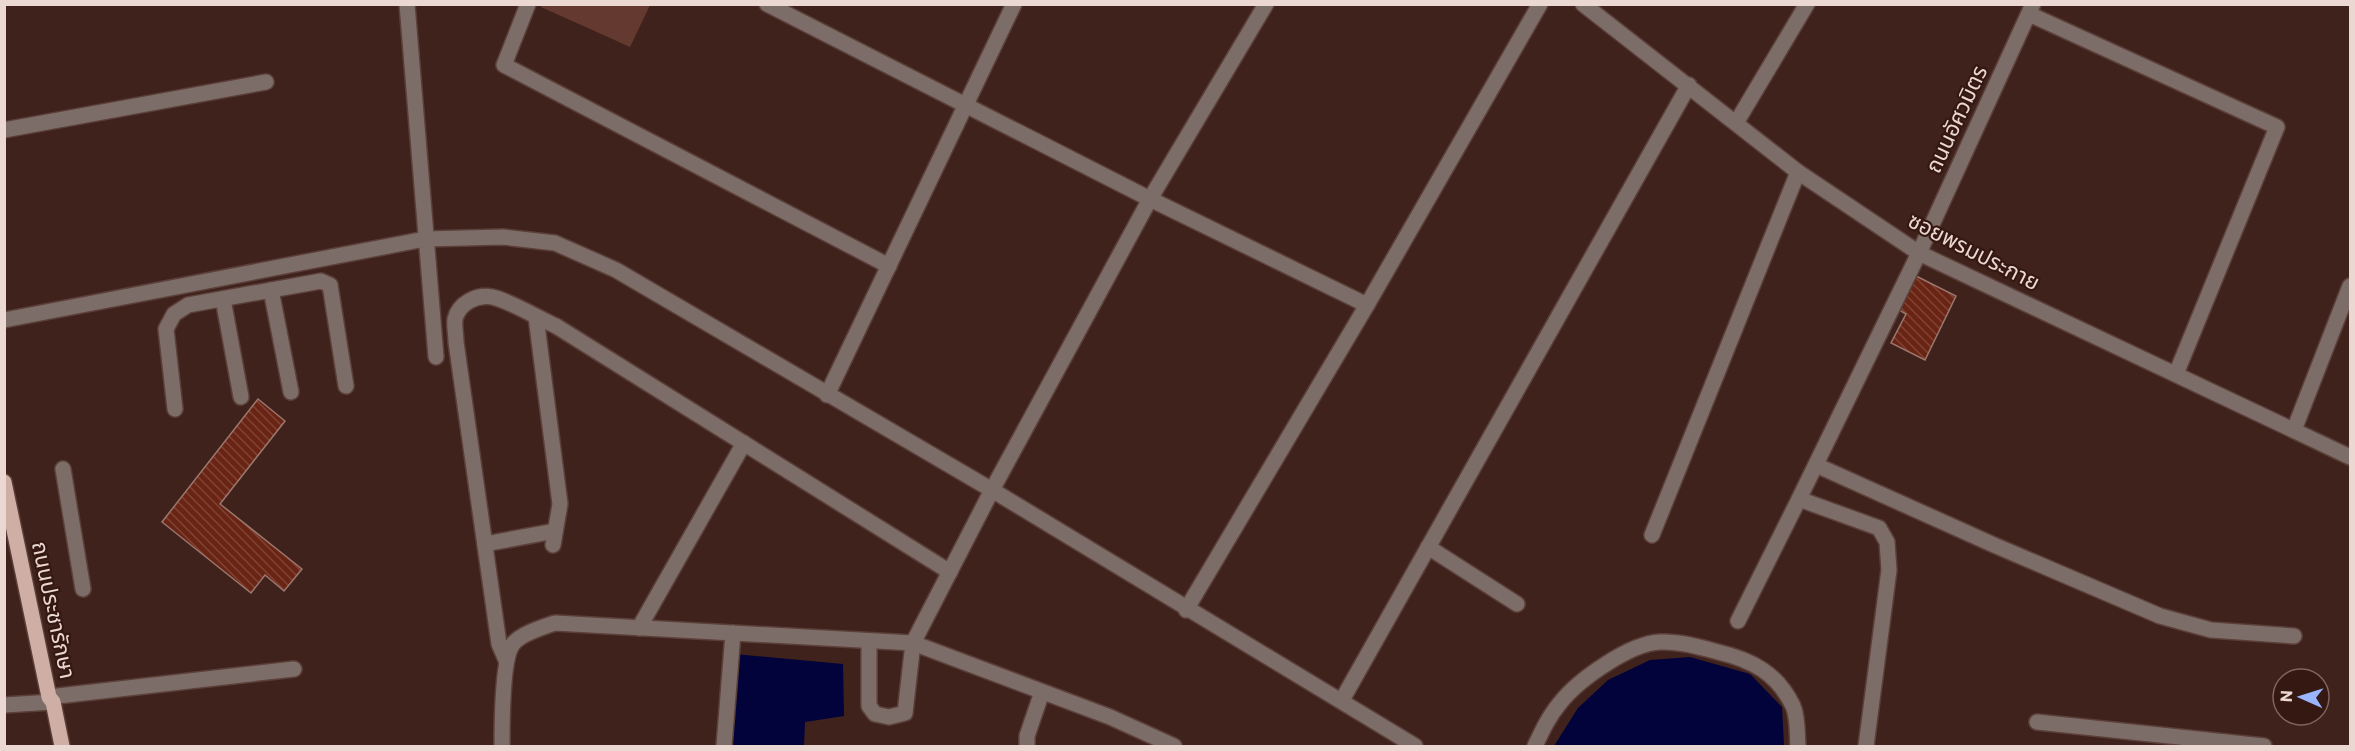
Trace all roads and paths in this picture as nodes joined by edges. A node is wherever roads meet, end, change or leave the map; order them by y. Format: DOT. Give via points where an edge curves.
graph roads {
  1 [pos="407,4"];
  2 [pos="528,4"];
  3 [pos="767,4"];
  4 [pos="1014,4"];
  5 [pos="1266,4"];
  6 [pos="1540,4"];
  7 [pos="1583,4"];
  8 [pos="1807,4"];
  9 [pos="2031,9"];
  10 [pos="266,82"];
  11 [pos="1689,85"];
  12 [pos="966,106"];
  13 [pos="1736,123"];
  14 [pos="4,130"];
  15 [pos="1798,172"];
  16 [pos="1150,199"];
  17 [pos="425,238"];
  18 [pos="1919,253"];
  19 [pos="889,266"];
  20 [pos="2350,286"];
  21 [pos="271,290"];
  22 [pos="223,299"];
  23 [pos="1367,305"];
  24 [pos="536,317"];
  25 [pos="4,320"];
  26 [pos="436,357"];
  27 [pos="2176,374"];
  28 [pos="346,386"];
  29 [pos="291,392"];
  30 [pos="827,395"];
  31 [pos="241,397"];
  32 [pos="175,409"];
  33 [pos="2294,430"];
  34 [pos="744,443"];
  35 [pos="2350,457"];
  36 [pos="1816,465"];
  37 [pos="63,469"];
  38 [pos="4,482"];
  39 [pos="992,490"];
  40 [pos="1799,499"];
  41 [pos="7,510"];
  42 [pos="1652,535"];
  43 [pos="484,544"];
  44 [pos="1428,547"];
  45 [pos="950,572"];
  46 [pos="83,589"];
  47 [pos="1517,604"];
  48 [pos="1186,610"];
  49 [pos="1738,621"];
  50 [pos="639,628"];
  51 [pos="733,633"];
  52 [pos="2294,636"];
  53 [pos="869,641"];
  54 [pos="913,643"];
  55 [pos="506,660"];
  56 [pos="294,669"];
  57 [pos="1042,692"];
  58 [pos="51,699"];
  59 [pos="1342,700"];
  60 [pos="4,705"];
  61 [pos="2037,722"];
  62 [pos="1168,745"];
  63 [pos="62,747"];
  64 [pos="502,747"];
  65 [pos="724,747"];
  66 [pos="1026,747"];
  67 [pos="1415,747"];
  68 [pos="1535,747"];
  69 [pos="1798,747"];
  70 [pos="1866,747"];
  71 [pos="2264,747"];
  1 -- 17 [label="street"];
  2 -- 19 [label="street" via="504,65"];
  3 -- 12 [label="street"];
  4 -- 12 [label="street"];
  5 -- 16 [label="street"];
  6 -- 23 [label="street"];
  7 -- 11 [label="street, ซอยพรมประกาย"];
  8 -- 13 [label="street"];
  9 -- 18 [label="street, ถนนอัศวมิตร"];
  9 -- 27 [label="street" via="2277,127"];
  10 -- 14 [label="street"];
  11 -- 13 [label="street, ซอยพรมประกาย"];
  11 -- 44 [label="street"];
  12 -- 16 [label="street"];
  12 -- 19 [label="street"];
  13 -- 15 [label="street, ซอยพรมประกาย"];
  15 -- 18 [label="street, ซอยพรมประกาย"];
  15 -- 42 [label="street"];
  16 -- 23 [label="street"];
  16 -- 39 [label="street"];
  17 -- 25 [label="street"];
  17 -- 26 [label="street"];
  17 -- 30 [label="street" via="503,237 555,243 616,270"];
  18 -- 27 [label="street, ซอยพรมประกาย"];
  18 -- 36 [label="street, ถนนอัศวมิตร"];
  19 -- 30 [label="street"];
  20 -- 33 [label="street"];
  21 -- 22 [label="street"];
  21 -- 28 [label="street" via="321,281 330,285"];
  21 -- 29 [label="street"];
  22 -- 31 [label="street"];
  22 -- 32 [label="street" via="188,305 174,314 166,329"];
  23 -- 48 [label="street"];
  24 -- 34 [label="street"];
  24 -- 43 [label="street" via="560,504 554,538"];
  24 -- 43 [label="street" via="493,297 471,299 455,318"];
  27 -- 33 [label="street, ซอยพรมประกาย"];
  30 -- 39 [label="street"];
  33 -- 35 [label="street, ซอยพรมประกาย"];
  34 -- 45 [label="street"];
  34 -- 50 [label="street"];
  36 -- 40 [label="street, ถนนอัศวมิตร"];
  36 -- 52 [label="street" via="2160,616 2211,630"];
  37 -- 46 [label="street"];
  38 -- 41 [label="main road, ถนนประชารักษา"];
  39 -- 45 [label="street"];
  39 -- 48 [label="street"];
  40 -- 49 [label="street, ถนนอัศวมิตร"];
  40 -- 70 [label="street" via="1879,528 1887,542 1889,570"];
  41 -- 58 [label="main road, ถนนประชารักษา"];
  43 -- 55 [label="street" via="499,644"];
  44 -- 47 [label="street"];
  44 -- 59 [label="street"];
  45 -- 54 [label="street"];
  48 -- 59 [label="street"];
  50 -- 51 [label="street"];
  50 -- 55 [label="street" via="555,623 513,644"];
  51 -- 53 [label="street"];
  51 -- 65 [label="street"];
  53 -- 54 [label="street"];
  53 -- 54 [label="street" via="869,706 875,714 889,717 905,713"];
  54 -- 57 [label="street"];
  55 -- 64 [label="street"];
  56 -- 58 [label="street"];
  57 -- 62 [label="street" via="1110,717"];
  57 -- 66 [label="street"];
  58 -- 60 [label="street"];
  58 -- 63 [label="main road, ถนนประชารักษา"];
  59 -- 67 [label="street"];
  61 -- 71 [label="street"];
  68 -- 69 [label="street" via="1543,726 1561,701 1583,682 1617,656 1658,642 1743,658 1773,675 1794,707"];
}
